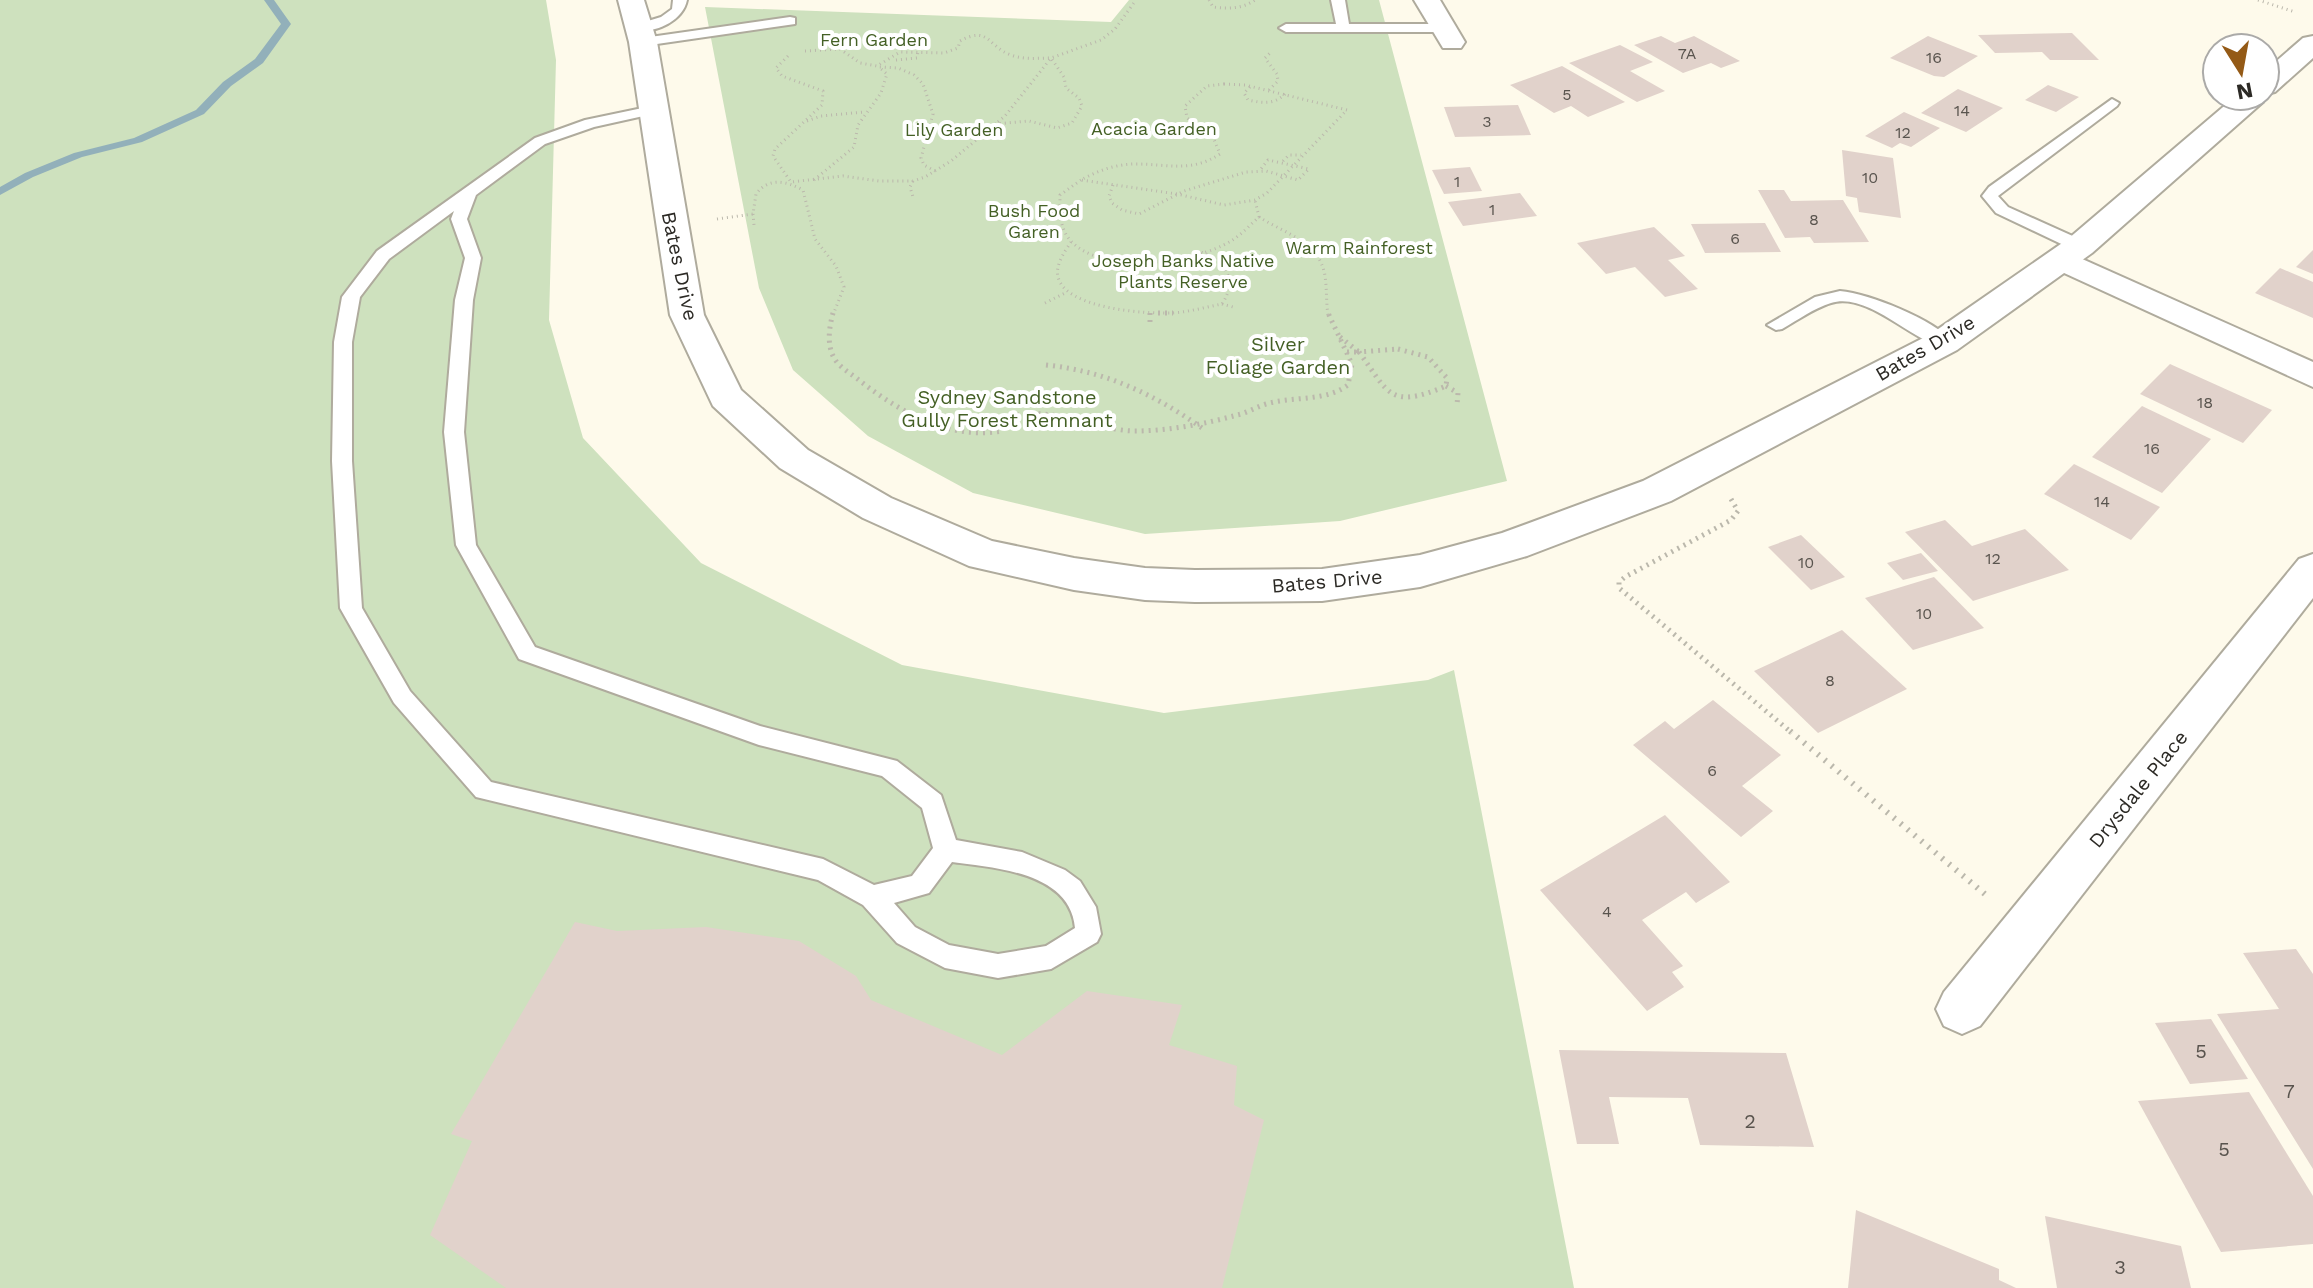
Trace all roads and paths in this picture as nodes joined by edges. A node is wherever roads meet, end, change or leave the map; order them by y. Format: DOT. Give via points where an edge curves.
graph roads {
  1 [pos="680,0"];
  2 [pos="1136,0"];
  3 [pos="1209,0"];
  4 [pos="1255,0"];
  5 [pos="1338,0"];
  6 [pos="1427,0"];
  7 [pos="2258,0"];
  8 [pos="2299,14"];
  9 [pos="790,21"];
  10 [pos="638,23"];
  11 [pos="1286,28"];
  12 [pos="1343,28"];
  13 [pos="1447,35"];
  14 [pos="2313,44"];
  15 [pos="918,51"];
  16 [pos="799,52"];
  17 [pos="791,55"];
  18 [pos="1051,58"];
  19 [pos="895,60"];
  20 [pos="879,67"];
  21 [pos="2281,72"];
  22 [pos="1251,87"];
  23 [pos="1285,94"];
  24 [pos="2112,103"];
  25 [pos="652,110"];
  26 [pos="865,112"];
  27 [pos="2234,112"];
  28 [pos="802,123"];
  29 [pos="995,124"];
  30 [pos="1301,155"];
  31 [pos="1283,161"];
  32 [pos="1292,164"];
  33 [pos="1260,170"];
  34 [pos="935,171"];
  35 [pos="1281,175"];
  36 [pos="1081,180"];
  37 [pos="814,181"];
  38 [pos="913,181"];
  39 [pos="791,182"];
  40 [pos="1113,185"];
  41 [pos="470,191"];
  42 [pos="1177,194"];
  43 [pos="913,197"];
  44 [pos="1255,200"];
  45 [pos="714,204"];
  46 [pos="753,214"];
  47 [pos="1259,217"];
  48 [pos="717,219"];
  49 [pos="754,225"];
  50 [pos="719,234"];
  51 [pos="1071,242"];
  52 [pos="1200,252"];
  53 [pos="2071,253"];
  54 [pos="1067,292"];
  55 [pos="1045,303"];
  56 [pos="1222,304"];
  57 [pos="1233,307"];
  58 [pos="1150,312"];
  59 [pos="1776,325"];
  60 [pos="1150,327"];
  61 [pos="1332,329"];
  62 [pos="1944,342"];
  63 [pos="1347,352"];
  64 [pos="1359,352"];
  65 [pos="1046,365"];
  66 [pos="2313,376"];
  67 [pos="1446,386"];
  68 [pos="1457,405"];
  69 [pos="1194,422"];
  70 [pos="1202,428"];
  71 [pos="1697,470"];
  72 [pos="2313,569"];
  73 [pos="946,850"];
  74 [pos="872,897"];
  75 [pos="2027,929"];
  76 [pos="1962,1009"];
  1 -- 10 [label="lane" via="678,11 666,20"];
  2 -- 18 [label="path" via="1101,40"];
  3 -- 4 [label="path" via="1224,9"];
  5 -- 12 [label="lane"];
  6 -- 13 [label="street"];
  7 -- 8 [label="path"];
  9 -- 10 [label="lane"];
  10 -- 25 [label="main road, Bates Drive"];
  11 -- 12 [label="lane"];
  12 -- 13 [label="lane"];
  14 -- 21 [label="main road"];
  15 -- 18 [label="path" via="951,53 960,41 976,34 993,39 1011,55"];
  15 -- 19 [label="path" via="900,52"];
  15 -- 19 [label="path" via="917,58"];
  16 -- 20 [label="path" via="845,50 860,63"];
  17 -- 28 [label="path" via="776,68 782,76 823,91 822,105"];
  18 -- 29 [label="path"];
  18 -- 29 [label="path" via="1082,106 1072,123 1057,128 1029,121"];
  19 -- 20 [label="path"];
  20 -- 26 [label="path" via="887,74 886,87"];
  20 -- 34 [label="path" via="898,68 923,84 933,114 921,158"];
  22 -- 23 [label="path"];
  22 -- 23 [label="path" via="1244,93 1248,100 1267,104"];
  22 -- 36 [label="path" via="1207,86 1185,106 1187,118 1219,143 1220,154 1205,166 1174,170 1134,164 1095,171"];
  23 -- 30 [label="path" via="1347,110"];
  24 -- 53 [label="lane" via="1990,196 2002,210"];
  25 -- 41 [label="lane" via="590,123 540,141"];
  25 -- 71 [label="main road, Bates Drive" via="687,315 726,397 806,466 877,508 984,555 1145,584 1322,585 1420,571 1512,545 1657,491"];
  26 -- 28 [label="path"];
  26 -- 37 [label="path" via="854,132 854,147"];
  27 -- 53 [label="main road, Bates Drive"];
  28 -- 39 [label="path" via="773,156"];
  29 -- 34 [label="path"];
  30 -- 31 [label="path"];
  30 -- 32 [label="path"];
  31 -- 32 [label="path"];
  31 -- 33 [label="path" via="1268,160"];
  32 -- 35 [label="path"];
  32 -- 35 [label="path" via="1309,169 1298,180"];
  33 -- 35 [label="path"];
  33 -- 42 [label="path"];
  34 -- 38 [label="path"];
  35 -- 44 [label="path"];
  36 -- 40 [label="path"];
  36 -- 51 [label="path" via="1060,195 1056,213"];
  37 -- 38 [label="path" via="843,176"];
  37 -- 39 [label="path"];
  38 -- 43 [label="path"];
  39 -- 46 [label="path" via="757,189 751,199"];
  39 -- 69 [label="path" via="803,190 815,239 836,266 844,287 832,313 829,337 835,360 903,410 970,435 987,436 1002,431 1019,415 1135,431"];
  40 -- 42 [label="path"];
  40 -- 42 [label="path" via="1112,203 1131,213 1157,209"];
  41 -- 73 [label="lane" via="459,219 473,258 464,300 454,432 466,545 527,653 759,735 889,768 932,802"];
  41 -- 74 [label="lane" via="383,255 351,297 343,342 342,461 351,608 402,697 484,790 823,870"];
  42 -- 44 [label="path" via="1224,205"];
  44 -- 47 [label="path"];
  45 -- 48 [label="path"];
  46 -- 48 [label="path"];
  46 -- 49 [label="path"];
  47 -- 52 [label="path" via="1229,243"];
  47 -- 61 [label="path" via="1300,239 1317,255 1324,269"];
  48 -- 50 [label="path"];
  51 -- 52 [label="path" via="1106,259 1138,263"];
  51 -- 54 [label="path" via="1057,272"];
  52 -- 56 [label="path" via="1223,264 1232,278 1231,292"];
  53 -- 62 [label="main road, Bates Drive"];
  53 -- 66 [label="street"];
  54 -- 55 [label="path"];
  54 -- 58 [label="path" via="1113,309"];
  56 -- 57 [label="path"];
  56 -- 58 [label="path"];
  58 -- 60 [label="path"];
  59 -- 62 [label="lane" via="1827,298 1853,297"];
  61 -- 63 [label="path"];
  61 -- 64 [label="path"];
  62 -- 71 [label="main road, Bates Drive"];
  63 -- 64 [label="path"];
  63 -- 69 [label="path" via="1351,375 1336,394 1289,399 1240,415"];
  64 -- 67 [label="path" via="1410,348 1435,360 1447,378"];
  64 -- 67 [label="path" via="1389,393 1420,395"];
  65 -- 69 [label="path" via="1111,377 1170,403"];
  67 -- 68 [label="path" via="1458,393"];
  69 -- 70 [label="path"];
  71 -- 75 [label="path" via="1738,511 1731,520 1625,577 1619,588"];
  72 -- 75 [label="street, Drysdale Place"];
  73 -- 74 [label="lane" via="920,885"];
  73 -- 74 [label="lane" via="1007,860 1061,878 1084,906 1088,934 1051,957 998,966 945,956 906,935"];
  75 -- 76 [label="street, Drysdale Place"];
}
